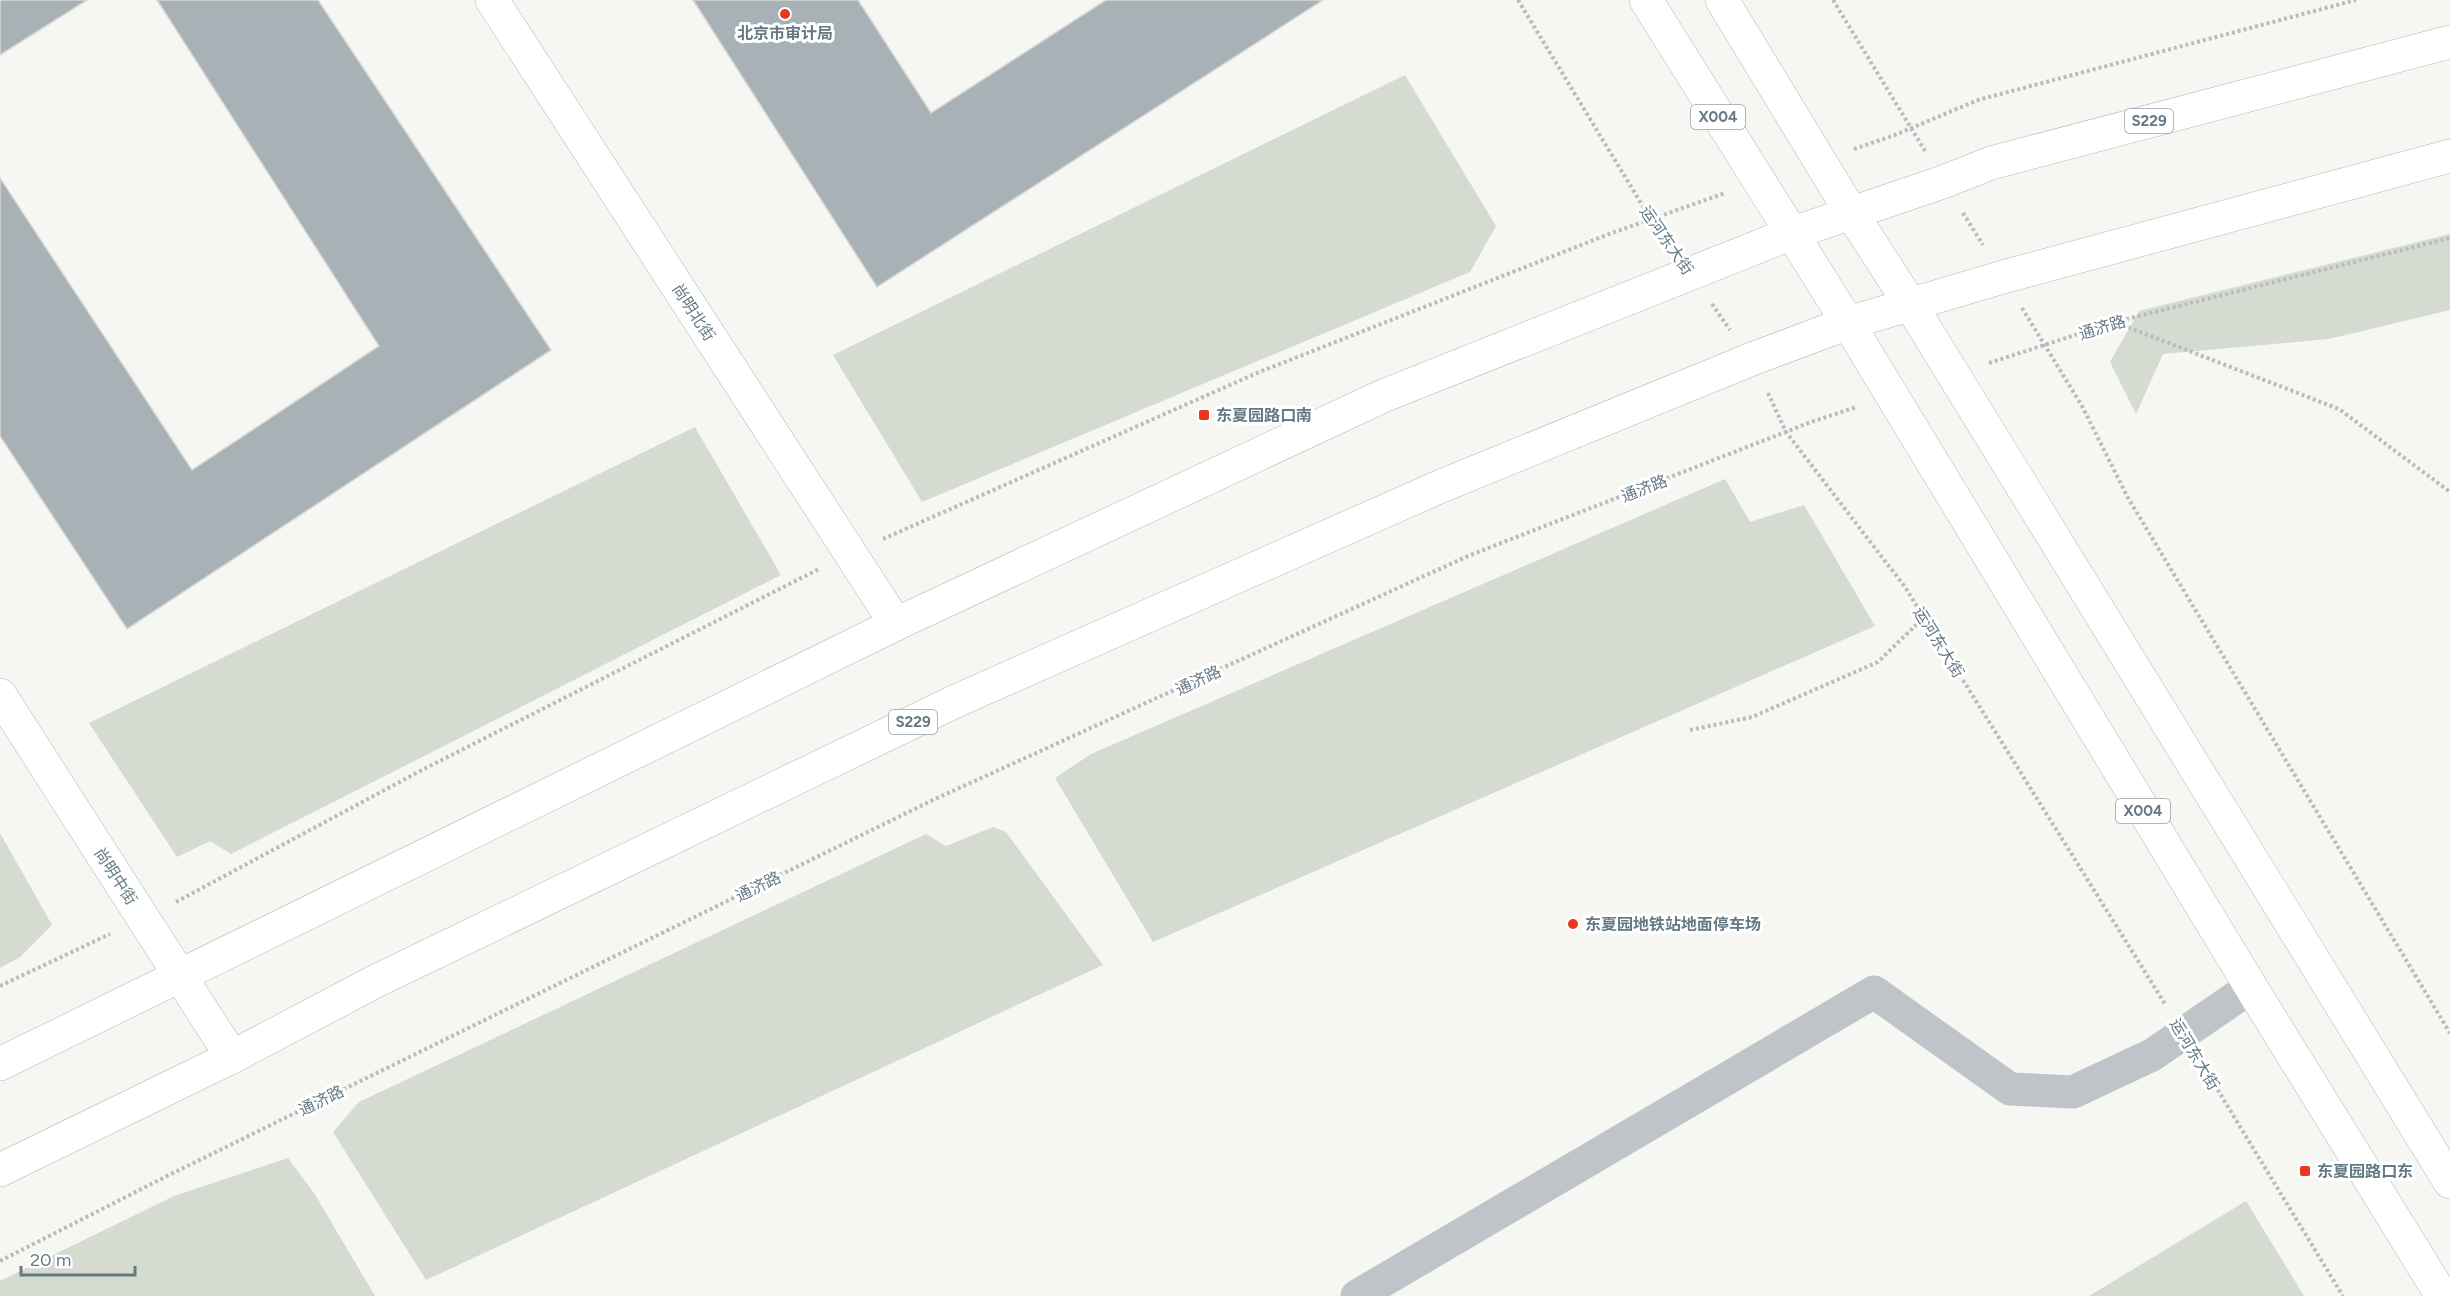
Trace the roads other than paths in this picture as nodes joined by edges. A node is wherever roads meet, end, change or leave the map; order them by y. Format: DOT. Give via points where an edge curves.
graph roads {
  1 [pos="492,0"];
  2 [pos="1646,0"];
  3 [pos="1722,0"];
  4 [pos="2450,42"];
  5 [pos="2450,156"];
  6 [pos="1851,214"];
  7 [pos="1791,234"];
  8 [pos="1910,304"];
  9 [pos="1848,323"];
  10 [pos="896,624"];
  11 [pos="0,695"];
  12 [pos="179,975"];
  13 [pos="2252,987"];
  14 [pos="232,1057"];
  15 [pos="0,1064"];
  16 [pos="0,1170"];
  17 [pos="2450,1182"];
  18 [pos="1357,1296"];
  19 [pos="2442,1296"];
  1 -- 10 [label="main road, 尚明北街"];
  2 -- 7 [label="main road, X004"];
  3 -- 6 [label="main road"];
  4 -- 6 [label="main road, S229" via="1991,163"];
  5 -- 8 [label="main road, S229"];
  6 -- 7 [label="main road, S229"];
  6 -- 8 [label="main road"];
  7 -- 9 [label="main road, X004"];
  7 -- 10 [label="main road, S229" via="1383,396"];
  8 -- 9 [label="main road, S229"];
  8 -- 17 [label="main road"];
  9 -- 13 [label="main road, X004"];
  9 -- 14 [label="main road, S229" via="1439,487 956,701 376,981"];
  10 -- 12 [label="main road, S229"];
  11 -- 12 [label="main road, 尚明中街"];
  12 -- 14 [label="main road, 尚明中街"];
  12 -- 15 [label="main road, S229"];
  13 -- 18 [label="street" via="2152,1055 2073,1092 2010,1089 1874,992"];
  13 -- 19 [label="main road, X004"];
  14 -- 16 [label="main road, S229"];
}
